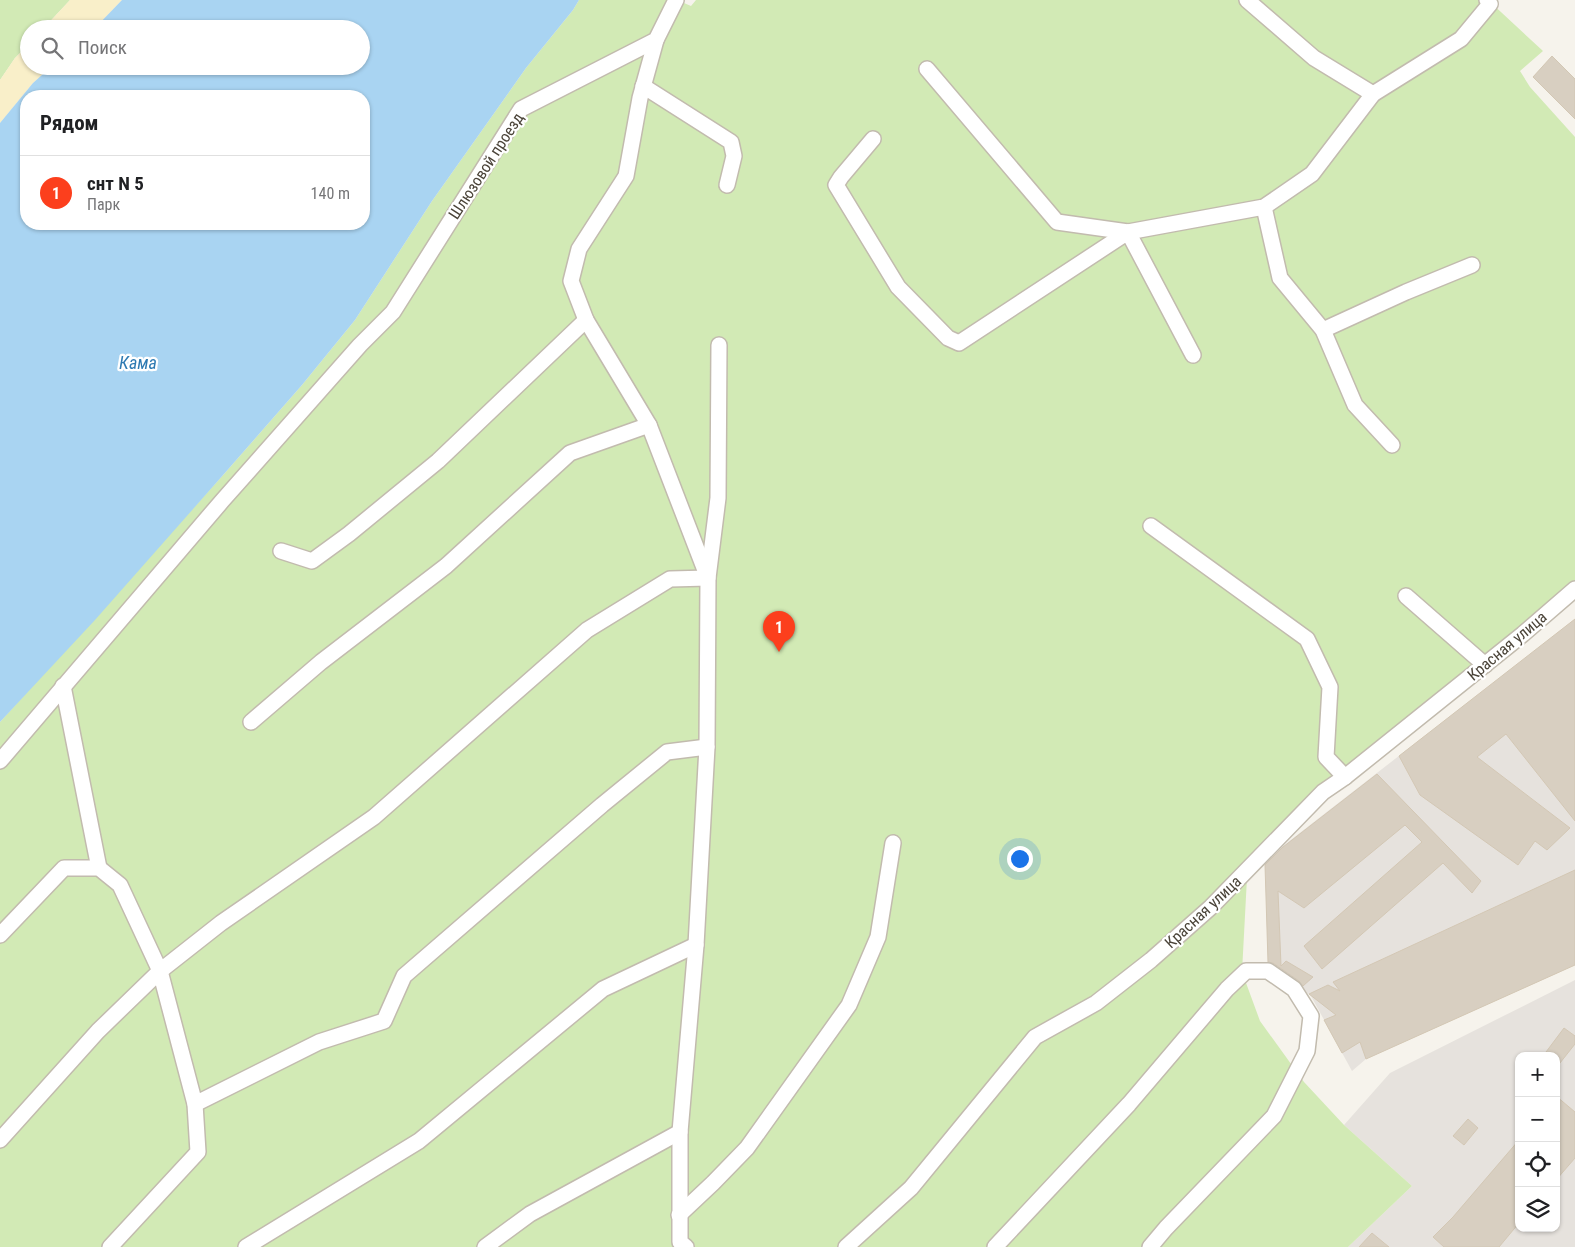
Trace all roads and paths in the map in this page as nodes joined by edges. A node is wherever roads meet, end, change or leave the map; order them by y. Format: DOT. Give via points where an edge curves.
graph roads {
  1 [pos="676,0"];
  2 [pos="1247,0"];
  3 [pos="1487,0"];
  4 [pos="656,40"];
  5 [pos="928,69"];
  6 [pos="643,86"];
  7 [pos="1373,94"];
  8 [pos="873,139"];
  9 [pos="728,185"];
  10 [pos="1264,207"];
  11 [pos="1128,232"];
  12 [pos="1472,265"];
  13 [pos="586,320"];
  14 [pos="1323,330"];
  15 [pos="719,345"];
  16 [pos="1193,355"];
  17 [pos="649,424"];
  18 [pos="1392,445"];
  19 [pos="1151,526"];
  20 [pos="281,551"];
  21 [pos="708,578"];
  22 [pos="1575,589"];
  23 [pos="1406,596"];
  24 [pos="1485,665"];
  25 [pos="63,686"];
  26 [pos="251,722"];
  27 [pos="707,747"];
  28 [pos="0,761"];
  29 [pos="1345,777"];
  30 [pos="893,843"];
  31 [pos="99,868"];
  32 [pos="0,936"];
  33 [pos="696,945"];
  34 [pos="160,971"];
  35 [pos="195,1104"];
  36 [pos="680,1132"];
  37 [pos="0,1140"];
  38 [pos="679,1215"];
  39 [pos="110,1247"];
  40 [pos="246,1247"];
  41 [pos="485,1247"];
  42 [pos="686,1247"];
  43 [pos="846,1247"];
  44 [pos="995,1247"];
  45 [pos="1150,1247"];
  1 -- 4 [label="street"];
  2 -- 7 [label="street" via="1314,58"];
  3 -- 7 [label="street" via="1490,4 1461,39"];
  4 -- 6 [label="street"];
  4 -- 25 [label="street, Шлюзовой проезд" via="521,109 393,312 222,501"];
  5 -- 11 [label="street" via="1057,222"];
  6 -- 9 [label="street" via="731,142 734,156"];
  6 -- 13 [label="street" via="626,176 579,249 571,281"];
  7 -- 10 [label="street" via="1312,174"];
  8 -- 11 [label="street" via="836,185 898,287 948,338 960,343"];
  10 -- 11 [label="street"];
  10 -- 14 [label="street" via="1280,278"];
  11 -- 16 [label="street"];
  12 -- 14 [label="street"];
  13 -- 17 [label="street"];
  13 -- 20 [label="street" via="438,461 349,534 312,561"];
  14 -- 18 [label="street" via="1355,405"];
  15 -- 21 [label="street" via="718,498"];
  17 -- 21 [label="street"];
  17 -- 26 [label="street" via="570,453 446,566 321,662"];
  19 -- 29 [label="street" via="1307,639 1330,687 1326,757"];
  21 -- 27 [label="street"];
  21 -- 34 [label="street" via="670,578 586,630 374,817 221,923"];
  22 -- 24 [label="street, Красная улица"];
  23 -- 24 [label="street"];
  24 -- 29 [label="street, Красная улица"];
  25 -- 28 [label="street, Шлюзовой проезд"];
  25 -- 31 [label="street"];
  27 -- 33 [label="street"];
  27 -- 35 [label="street" via="667,752 602,805 404,976 384,1022 319,1042"];
  29 -- 43 [label="street, Красная улица" via="1323,792 1211,907 1151,960 1096,1003 1035,1037 911,1188"];
  30 -- 38 [label="street" via="878,937 849,1005 747,1148"];
  31 -- 32 [label="street" via="64,868"];
  31 -- 34 [label="street" via="120,885"];
  33 -- 36 [label="street"];
  33 -- 40 [label="street" via="603,989 419,1141"];
  34 -- 35 [label="street"];
  34 -- 37 [label="street" via="98,1031"];
  35 -- 39 [label="street" via="198,1152"];
  36 -- 38 [label="street"];
  36 -- 41 [label="street" via="530,1214"];
  38 -- 42 [label="street" via="680,1242"];
  44 -- 45 [label="street" via="1129,1104 1227,989 1246,971 1268,971 1294,989 1311,1016 1307,1051 1274,1116"];
}
